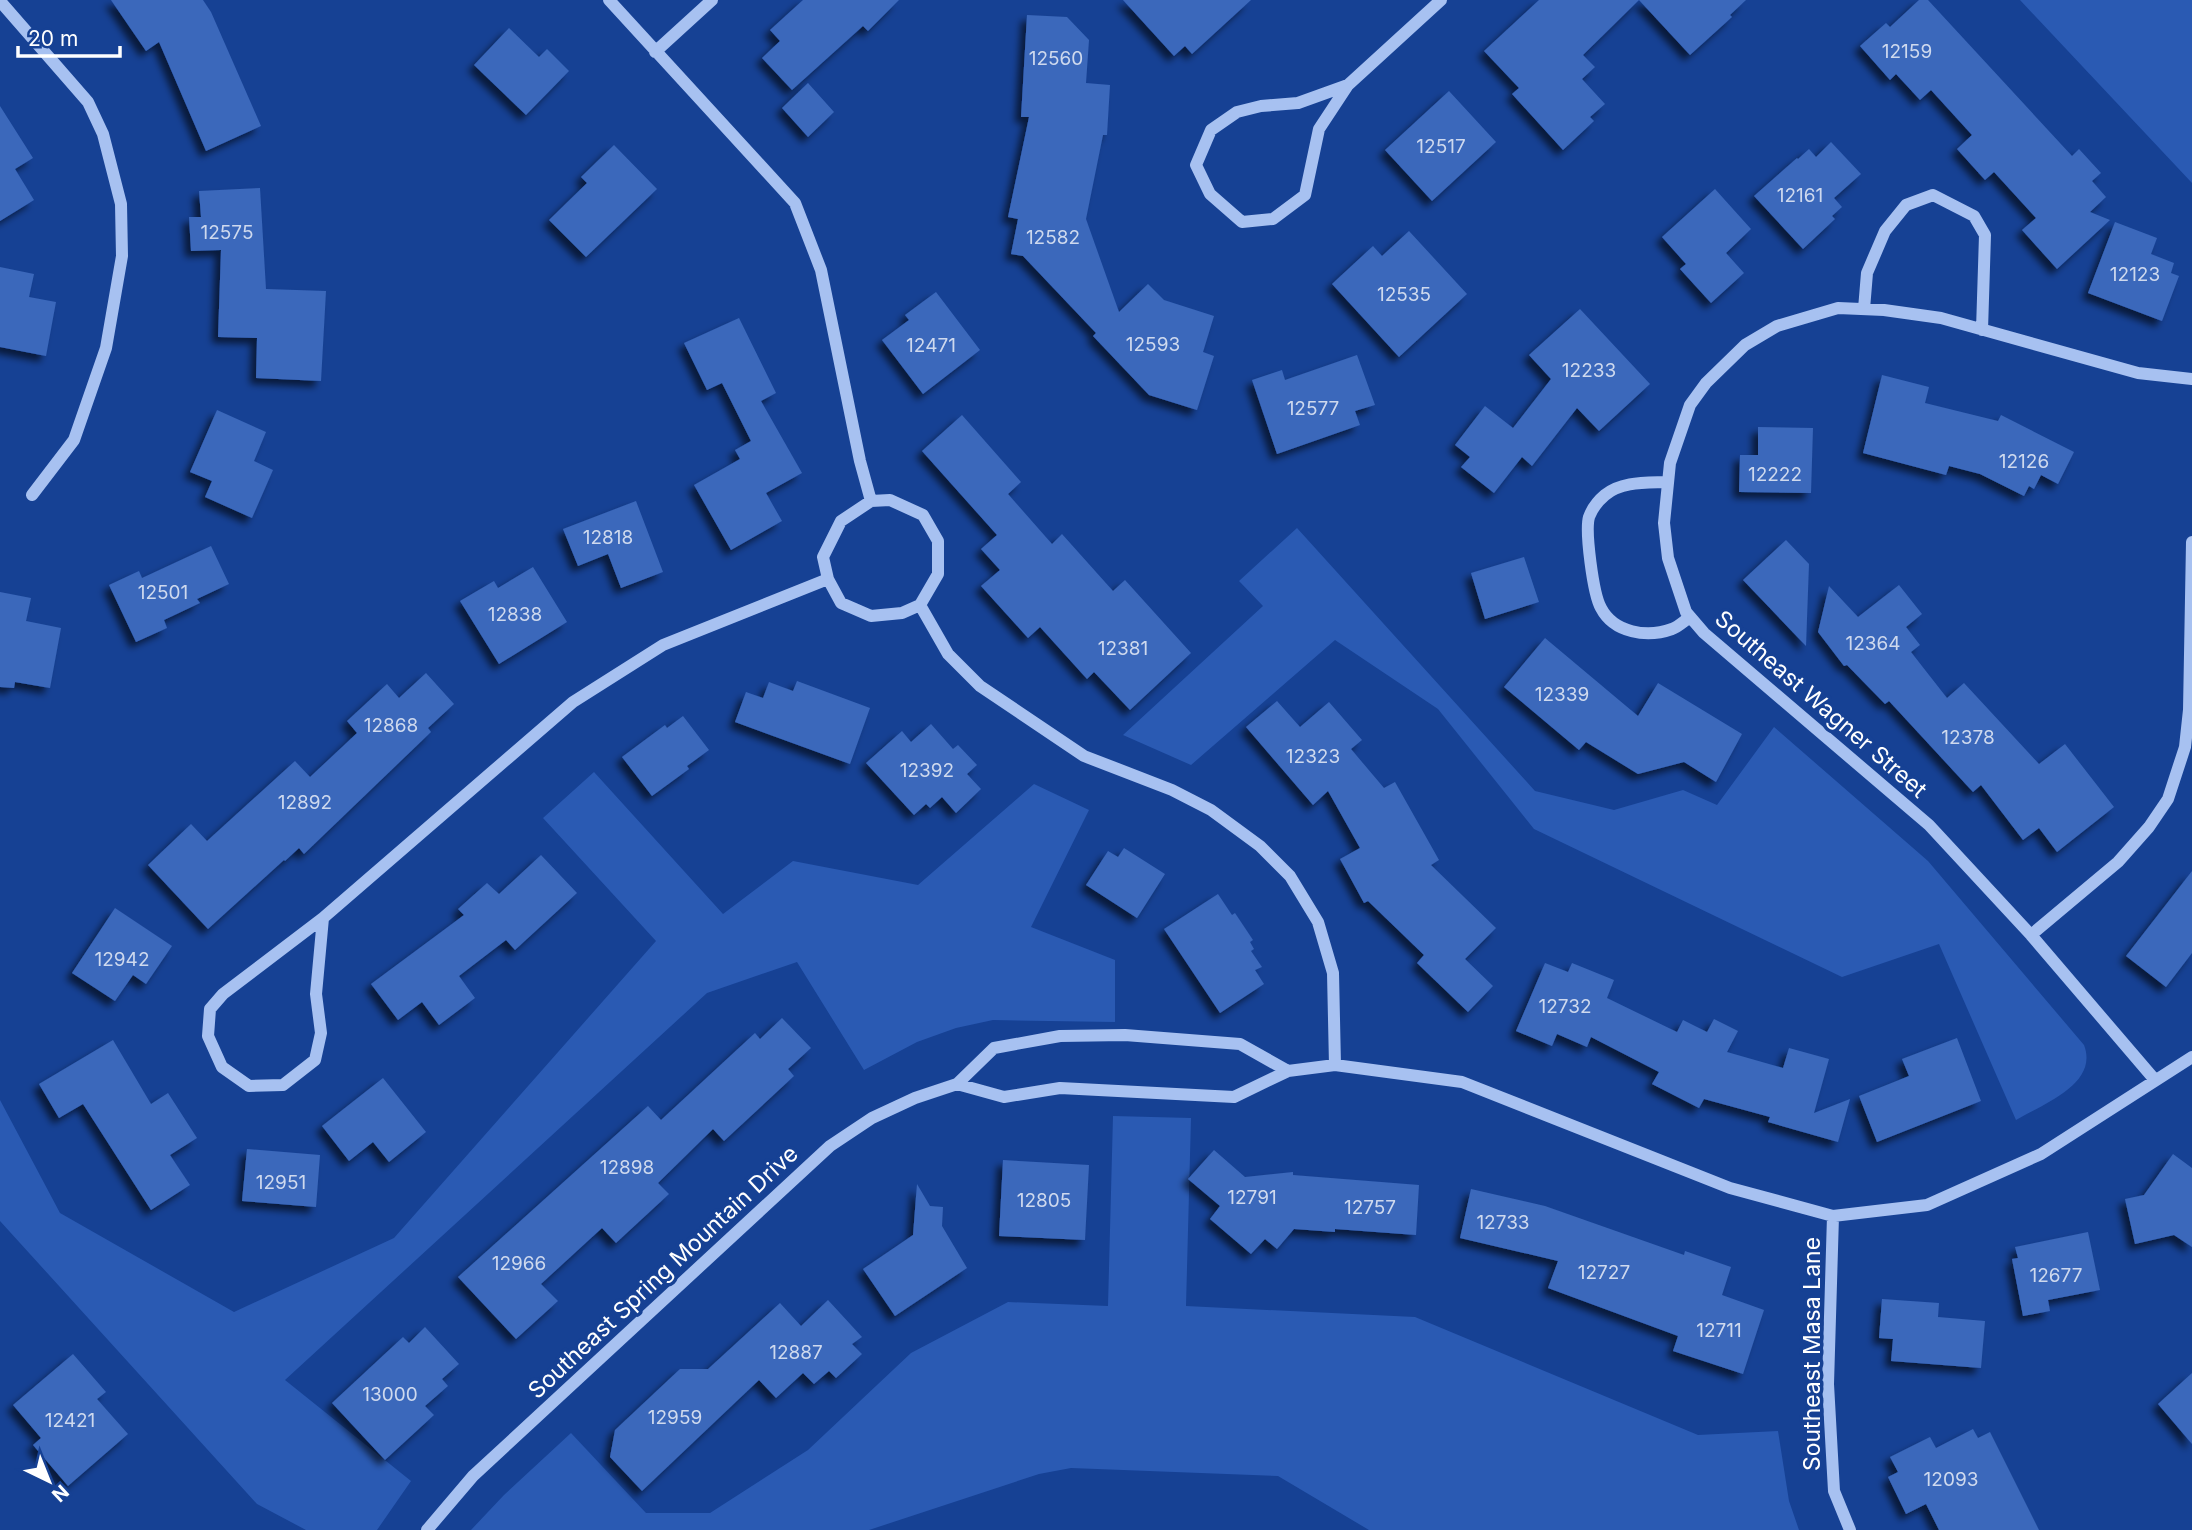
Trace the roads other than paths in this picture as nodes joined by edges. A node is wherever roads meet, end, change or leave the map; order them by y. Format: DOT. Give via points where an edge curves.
graph roads {
  1 [pos="609,0"];
  2 [pos="712,0"];
  3 [pos="1441,0"];
  4 [pos="0,1"];
  5 [pos="655,52"];
  6 [pos="1348,85"];
  7 [pos="1864,309"];
  8 [pos="1982,330"];
  9 [pos="2192,379"];
  10 [pos="1668,482"];
  11 [pos="32,495"];
  12 [pos="871,501"];
  13 [pos="2192,542"];
  14 [pos="828,579"];
  15 [pos="920,605"];
  16 [pos="1689,617"];
  17 [pos="323,918"];
  18 [pos="2031,935"];
  19 [pos="2192,1057"];
  20 [pos="1335,1065"];
  21 [pos="1288,1071"];
  22 [pos="2155,1080"];
  23 [pos="957,1084"];
  24 [pos="1833,1216"];
  25 [pos="427,1530"];
  26 [pos="1850,1530"];
  1 -- 5 [label="street"];
  2 -- 5 [label="street"];
  3 -- 6 [label="street"];
  4 -- 11 [label="street" via="88,102 103,134 121,204 122,256 106,348 74,440"];
  5 -- 12 [label="street" via="795,203 821,270"];
  6 -- 6 [label="street" via="1298,103 1237,112 1211,130 1196,165 1210,194 1242,222 1273,219 1305,195 1319,129"];
  7 -- 8 [label="street, Southeast Wagner Street" via="1941,318"];
  7 -- 8 [label="street" via="1867,273 1885,230 1906,205 1933,195 1974,216 1986,235"];
  7 -- 10 [label="street, Southeast Wagner Street" via="1838,308 1777,326 1745,345 1690,405"];
  8 -- 9 [label="street, Southeast Wagner Street" via="2138,373"];
  10 -- 16 [label="street, Southeast Wagner Street" via="1664,523 1668,558"];
  10 -- 16 [label="street" via="1618,488 1595,507 1588,535 1593,578 1601,608 1617,626 1645,634 1674,629"];
  12 -- 14 [label="street" via="841,522 823,558"];
  12 -- 15 [label="street" via="890,500 923,515 939,541 939,574"];
  13 -- 18 [label="street" via="2189,710 2185,747 2168,799 2118,862"];
  14 -- 15 [label="street" via="841,603 871,616 902,613"];
  14 -- 17 [label="street" via="663,645 573,702"];
  15 -- 20 [label="street" via="948,654 981,686 1084,756 1211,810 1260,846 1290,876 1318,922 1333,973"];
  16 -- 18 [label="street, Southeast Wagner Street" via="1929,825"];
  17 -- 17 [label="street" via="223,994 210,1009 208,1035 222,1067 249,1086 284,1085 315,1060 321,1033 316,994"];
  18 -- 22 [label="street, Southeast Wagner Street"];
  19 -- 22 [label="street"];
  20 -- 21 [label="street"];
  20 -- 24 [label="street" via="1462,1082 1730,1188"];
  21 -- 23 [label="street" via="1234,1097 1060,1088 1004,1097"];
  21 -- 23 [label="street, Southeast Spring Mountain Drive" via="1240,1044 1125,1035 1060,1036 994,1048"];
  22 -- 24 [label="street" via="2041,1154 1927,1205"];
  23 -- 25 [label="street, Southeast Spring Mountain Drive" via="872,1118 830,1146 473,1476"];
  24 -- 26 [label="street, Southeast Masa Lane" via="1828,1384 1834,1491"];
}
